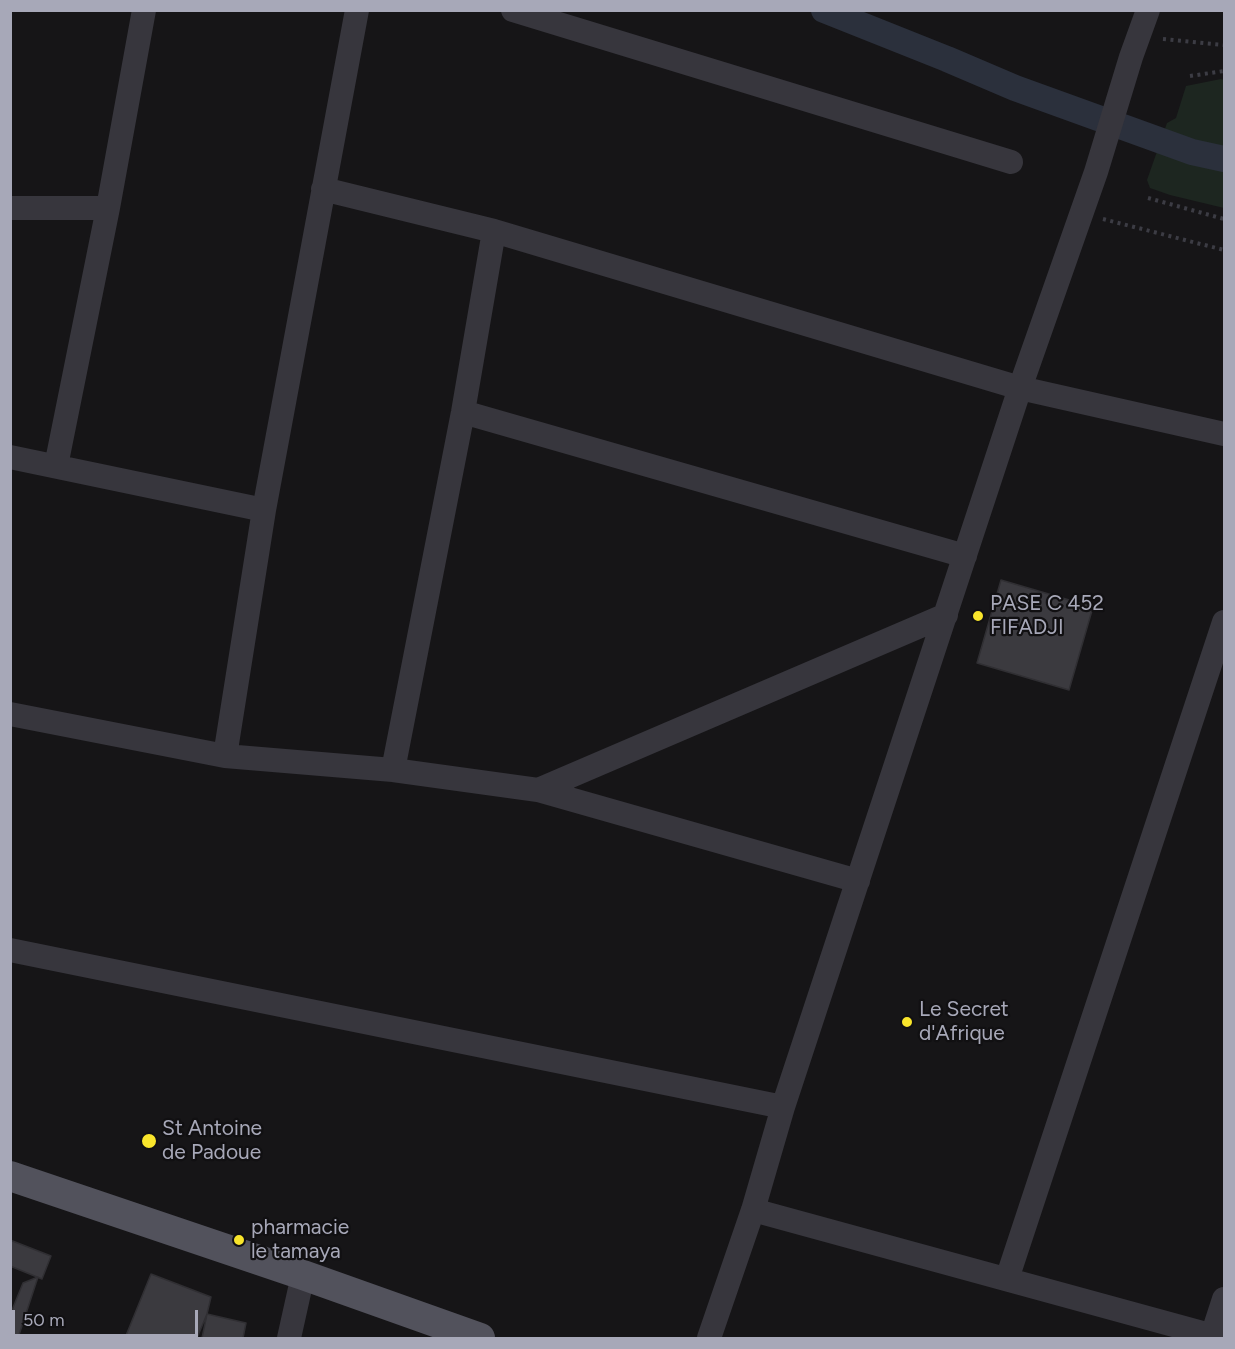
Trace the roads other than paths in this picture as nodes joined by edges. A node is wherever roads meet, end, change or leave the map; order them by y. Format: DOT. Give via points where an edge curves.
graph roads {
  1 [pos="144,10"];
  2 [pos="357,10"];
  3 [pos="513,10"];
  4 [pos="1148,10"];
  5 [pos="1011,162"];
  6 [pos="323,189"];
  7 [pos="10,208"];
  8 [pos="108,208"];
  9 [pos="494,231"];
  10 [pos="1020,388"];
  11 [pos="464,412"];
  12 [pos="1224,434"];
  13 [pos="10,457"];
  14 [pos="56,466"];
  15 [pos="264,510"];
  16 [pos="965,556"];
  17 [pos="946,615"];
  18 [pos="1224,622"];
  19 [pos="10,714"];
  20 [pos="225,756"];
  21 [pos="393,770"];
  22 [pos="538,790"];
  23 [pos="858,881"];
  24 [pos="10,950"];
  25 [pos="783,1107"];
  26 [pos="10,1176"];
  27 [pos="753,1210"];
  28 [pos="303,1275"];
  29 [pos="1007,1279"];
  30 [pos="1224,1299"];
  31 [pos="1217,1337"];
  32 [pos="289,1338"];
  33 [pos="480,1338"];
  34 [pos="709,1338"];
  1 -- 8 [label="street"];
  2 -- 6 [label="street"];
  3 -- 5 [label="street"];
  4 -- 10 [label="street"];
  6 -- 9 [label="street"];
  6 -- 15 [label="street"];
  7 -- 8 [label="street"];
  8 -- 14 [label="street"];
  9 -- 10 [label="street"];
  9 -- 11 [label="street"];
  10 -- 12 [label="street"];
  10 -- 16 [label="street"];
  11 -- 16 [label="street"];
  11 -- 21 [label="street"];
  13 -- 14 [label="street"];
  14 -- 15 [label="street"];
  15 -- 20 [label="street"];
  16 -- 17 [label="street"];
  17 -- 22 [label="street"];
  17 -- 23 [label="street"];
  18 -- 29 [label="street"];
  19 -- 20 [label="street"];
  20 -- 21 [label="street"];
  21 -- 22 [label="street"];
  22 -- 23 [label="street"];
  23 -- 25 [label="street"];
  24 -- 25 [label="street"];
  25 -- 27 [label="street"];
  26 -- 28 [label="main road"];
  27 -- 29 [label="street"];
  27 -- 34 [label="street"];
  28 -- 32 [label="street"];
  28 -- 33 [label="main road"];
  29 -- 31 [label="street"];
  30 -- 31 [label="street"];
}
